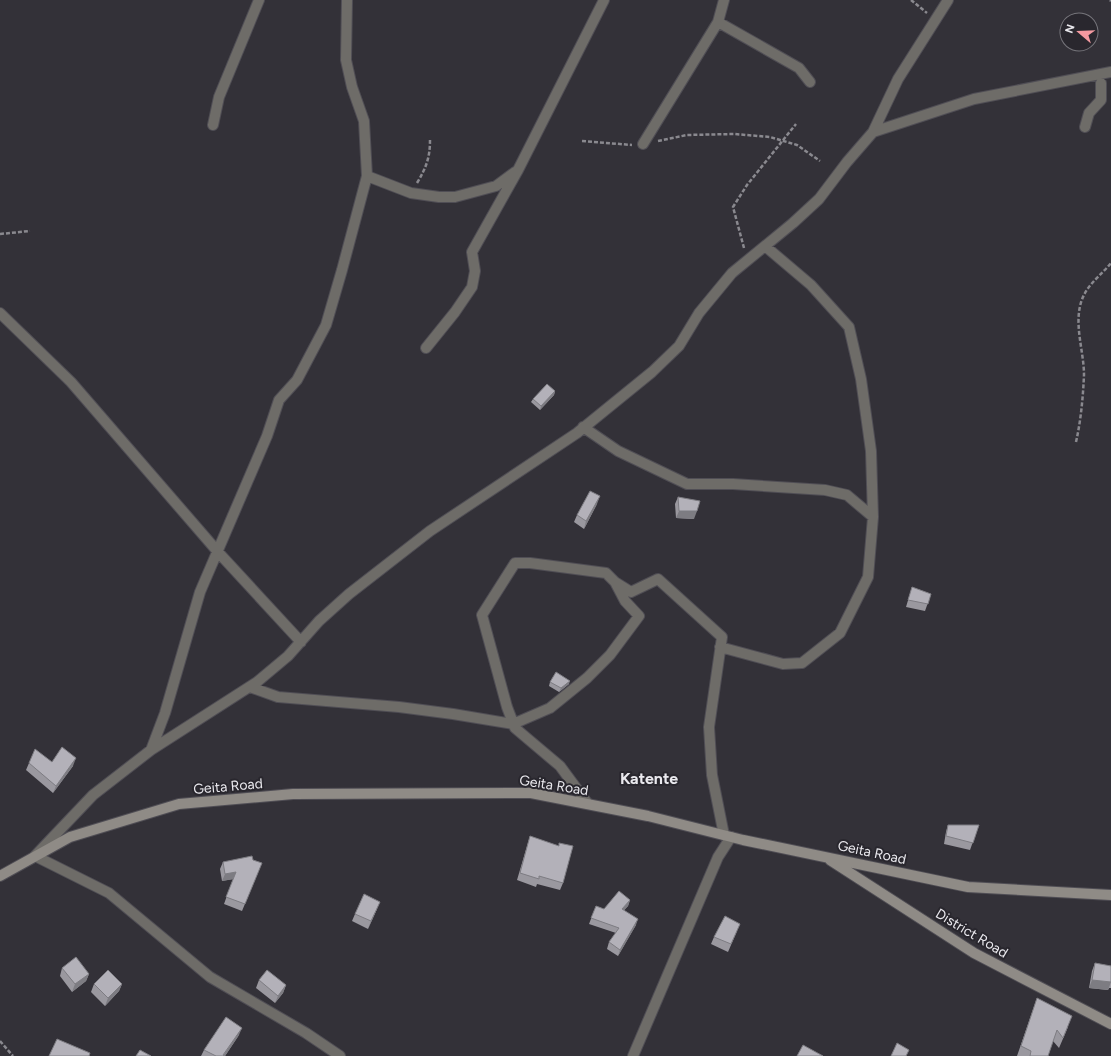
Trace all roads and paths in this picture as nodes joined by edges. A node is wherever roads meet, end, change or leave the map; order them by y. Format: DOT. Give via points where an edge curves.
graph roads {
  1 [pos="259,0"];
  2 [pos="347,0"];
  3 [pos="604,0"];
  4 [pos="724,0"];
  5 [pos="911,0"];
  6 [pos="948,0"];
  7 [pos="938,18"];
  8 [pos="718,22"];
  9 [pos="1111,72"];
  10 [pos="810,82"];
  11 [pos="1101,84"];
  12 [pos="796,124"];
  13 [pos="213,126"];
  14 [pos="1086,126"];
  15 [pos="873,132"];
  16 [pos="430,140"];
  17 [pos="782,140"];
  18 [pos="582,141"];
  19 [pos="643,144"];
  20 [pos="820,161"];
  21 [pos="518,170"];
  22 [pos="367,176"];
  23 [pos="411,193"];
  24 [pos="30,231"];
  25 [pos="0,234"];
  26 [pos="765,246"];
  27 [pos="747,260"];
  28 [pos="1111,263"];
  29 [pos="0,313"];
  30 [pos="426,348"];
  31 [pos="583,427"];
  32 [pos="1076,442"];
  33 [pos="873,517"];
  34 [pos="218,552"];
  35 [pos="615,582"];
  36 [pos="301,642"];
  37 [pos="720,647"];
  38 [pos="250,687"];
  39 [pos="513,724"];
  40 [pos="151,750"];
  41 [pos="588,804"];
  42 [pos="728,836"];
  43 [pos="35,856"];
  44 [pos="825,857"];
  45 [pos="0,876"];
  46 [pos="1111,894"];
  47 [pos="1111,1024"];
  48 [pos="0,1041"];
  49 [pos="13,1056"];
  50 [pos="340,1056"];
  51 [pos="632,1056"];
  1 -- 13 [label="street" via="219,97"];
  2 -- 22 [label="street" via="346,60 364,121"];
  3 -- 21 [label="street"];
  4 -- 8 [label="street"];
  5 -- 7 [label="path" via="925,12"];
  6 -- 7 [label="street"];
  7 -- 15 [label="street" via="898,79"];
  8 -- 10 [label="street" via="799,68"];
  8 -- 19 [label="street"];
  9 -- 15 [label="street" via="974,98"];
  11 -- 14 [label="street" via="1101,100 1089,113"];
  12 -- 17 [label="path"];
  15 -- 26 [label="street" via="820,199"];
  16 -- 23 [label="path" via="430,157 426,169"];
  17 -- 19 [label="path" via="734,134 687,135"];
  17 -- 20 [label="path" via="797,145"];
  17 -- 27 [label="path" via="733,207"];
  18 -- 19 [label="path" via="618,145"];
  21 -- 23 [label="street" via="496,186 456,197"];
  21 -- 30 [label="street" via="472,252 475,271 472,287"];
  22 -- 23 [label="street"];
  22 -- 34 [label="street" via="326,325 296,380 279,400 267,436"];
  24 -- 25 [label="path"];
  26 -- 27 [label="street"];
  26 -- 33 [label="street" via="811,285 849,328 861,379 871,451"];
  27 -- 31 [label="street" via="732,273 700,313 679,346 652,372"];
  28 -- 32 [label="path" via="1085,293 1080,307 1079,325 1084,374 1081,420"];
  29 -- 34 [label="street" via="70,382"];
  31 -- 33 [label="street" via="618,451 687,484 825,490 847,495"];
  31 -- 36 [label="street" via="430,531 349,594 319,621"];
  33 -- 37 [label="street" via="868,577 840,633 802,663 783,664"];
  34 -- 36 [label="street"];
  34 -- 40 [label="street" via="200,592 166,713"];
  35 -- 37 [label="street" via="632,592 658,579 722,637"];
  35 -- 39 [label="street" via="625,601 639,616 610,655 587,678 550,708"];
  35 -- 39 [label="street" via="606,573 515,563 482,615"];
  36 -- 38 [label="street"];
  37 -- 42 [label="street" via="709,727 712,775"];
  38 -- 39 [label="street" via="278,697 399,707"];
  38 -- 40 [label="street"];
  39 -- 41 [label="street" via="560,766"];
  40 -- 43 [label="street" via="93,795"];
  41 -- 42 [label="main road, Geita Road"];
  41 -- 43 [label="main road, Geita Road" via="531,793 277,795 179,804 70,837"];
  42 -- 44 [label="main road, Geita Road"];
  42 -- 51 [label="street"];
  43 -- 45 [label="main road, Geita Road"];
  43 -- 50 [label="street" via="109,893 210,977"];
  44 -- 46 [label="main road, Geita Road" via="968,887"];
  44 -- 47 [label="main road, District Road" via="974,953"];
  48 -- 49 [label="path"];
}
